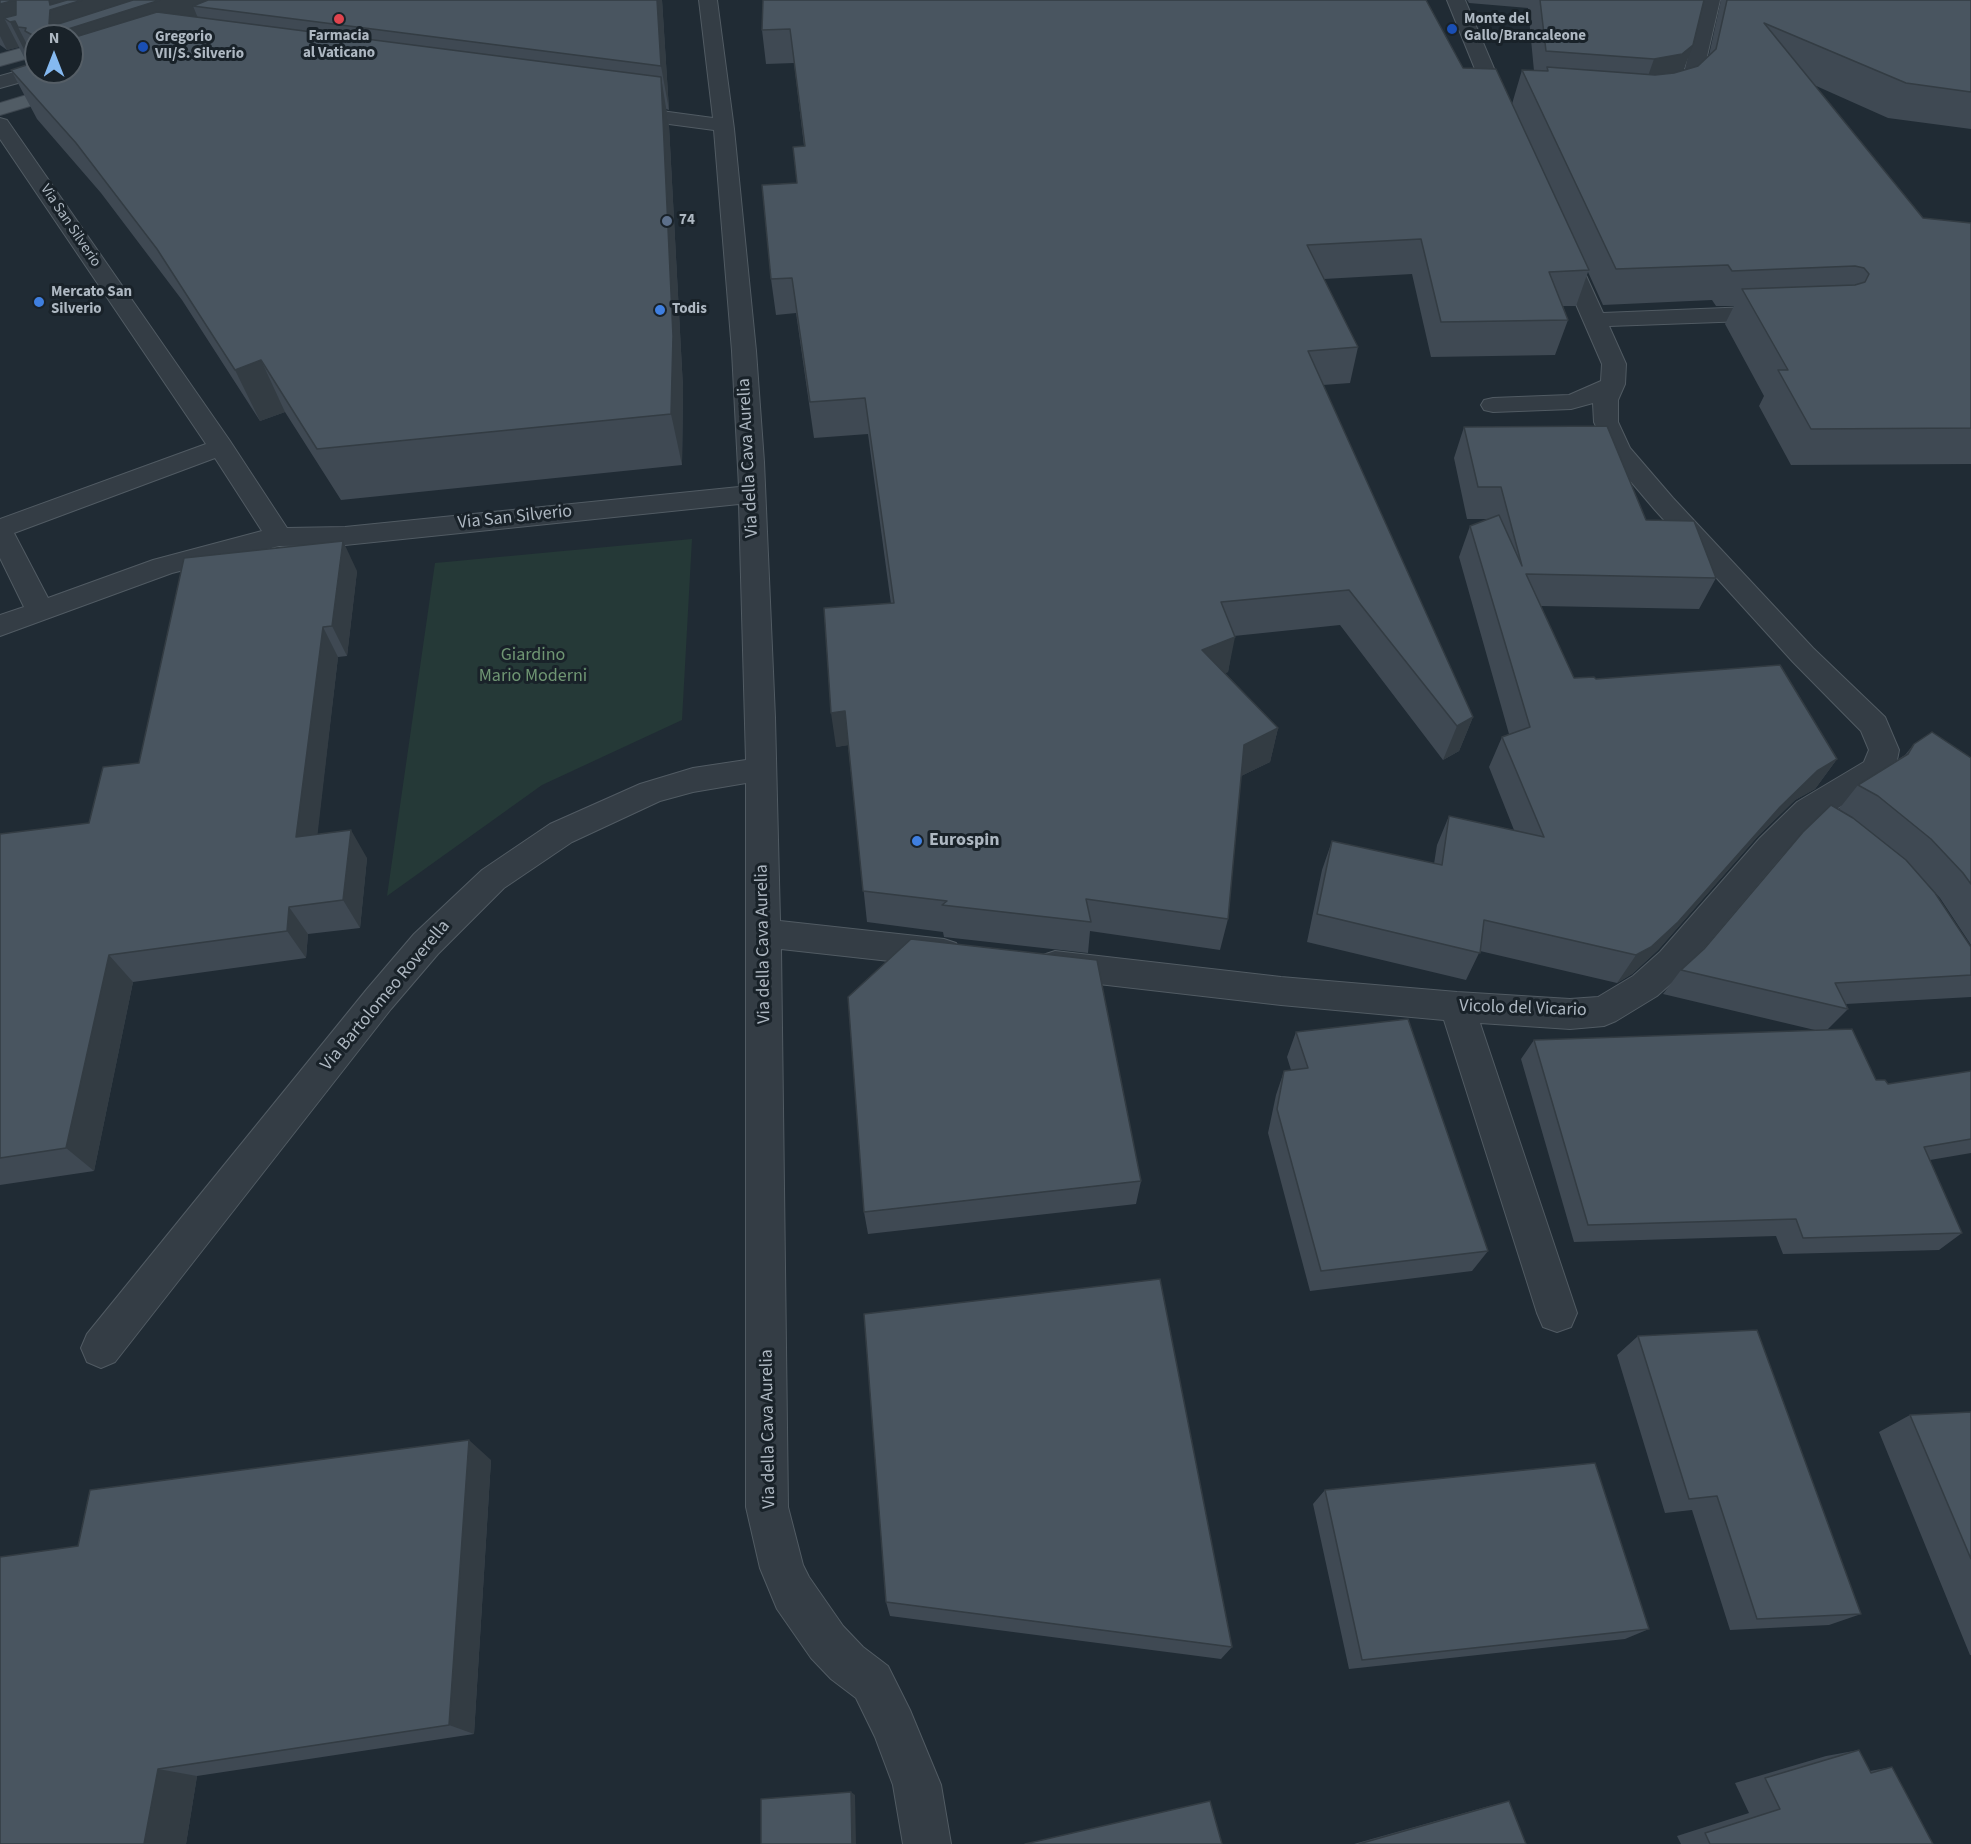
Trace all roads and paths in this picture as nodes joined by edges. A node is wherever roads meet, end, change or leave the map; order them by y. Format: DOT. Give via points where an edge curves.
graph roads {
  1 [pos="708,0"];
  2 [pos="1456,0"];
  3 [pos="1711,0"];
  4 [pos="24,53"];
  5 [pos="0,60"];
  6 [pos="24,75"];
  7 [pos="90,81"];
  8 [pos="0,82"];
  9 [pos="1494,90"];
  10 [pos="1516,92"];
  11 [pos="1653,100"];
  12 [pos="0,109"];
  13 [pos="600,109"];
  14 [pos="0,124"];
  15 [pos="723,124"];
  16 [pos="1510,130"];
  17 [pos="1556,233"];
  18 [pos="1802,312"];
  19 [pos="1596,320"];
  20 [pos="1613,384"];
  21 [pos="1492,405"];
  22 [pos="221,447"];
  23 [pos="752,494"];
  24 [pos="0,530"];
  25 [pos="279,537"];
  26 [pos="40,610"];
  27 [pos="0,626"];
  28 [pos="761,769"];
  29 [pos="1808,811"];
  30 [pos="1835,828"];
  31 [pos="764,933"];
  32 [pos="975,957"];
  33 [pos="1022,962"];
  34 [pos="1457,1007"];
  35 [pos="1557,1313"];
  36 [pos="101,1348"];
  37 [pos="927,1844"];
  1 -- 15 [label="street, Via della Cava Aurelia"];
  2 -- 9 [label="street"];
  3 -- 11 [label="street" via="1691,82 1677,94"];
  4 -- 5 [label="main road"];
  6 -- 8 [label="street"];
  7 -- 12 [label="main road"];
  9 -- 10 [label="street"];
  9 -- 16 [label="street"];
  13 -- 15 [label="street"];
  14 -- 22 [label="street, Via San Silverio"];
  15 -- 23 [label="street, Via della Cava Aurelia"];
  17 -- 19 [label="street, Vicolo del Vicario"];
  18 -- 19 [label="street"];
  19 -- 20 [label="street, Vicolo del Vicario" via="1614,364"];
  20 -- 21 [label="street" via="1571,402"];
  20 -- 29 [label="street, Vicolo del Vicario" via="1606,400 1606,422 1626,462 1803,655 1874,725 1881,738 1884,750 1875,770"];
  22 -- 24 [label="street"];
  22 -- 25 [label="street, Via San Silverio"];
  23 -- 25 [label="street, Via San Silverio" via="345,536"];
  23 -- 28 [label="street, Via della Cava Aurelia"];
  24 -- 26 [label="street"];
  25 -- 26 [label="street, Via San Silverio" via="173,562"];
  26 -- 27 [label="street, Via San Silverio"];
  28 -- 31 [label="street, Via della Cava Aurelia"];
  28 -- 36 [label="street, Via Bartolomeo Roverella" via="693,780 651,792 561,833 493,879 426,944 379,999"];
  29 -- 30 [label="street"];
  29 -- 34 [label="street, Vicolo del Vicario" via="1771,847 1672,962 1617,1005 1604,1011 1570,1014"];
  31 -- 32 [label="street"];
  31 -- 37 [label="street, Via della Cava Aurelia" via="767,1507 782,1568 793,1593 827,1642 872,1682 894,1726 917,1785"];
  33 -- 34 [label="street, Vicolo del Vicario"];
  34 -- 35 [label="street"];
}
